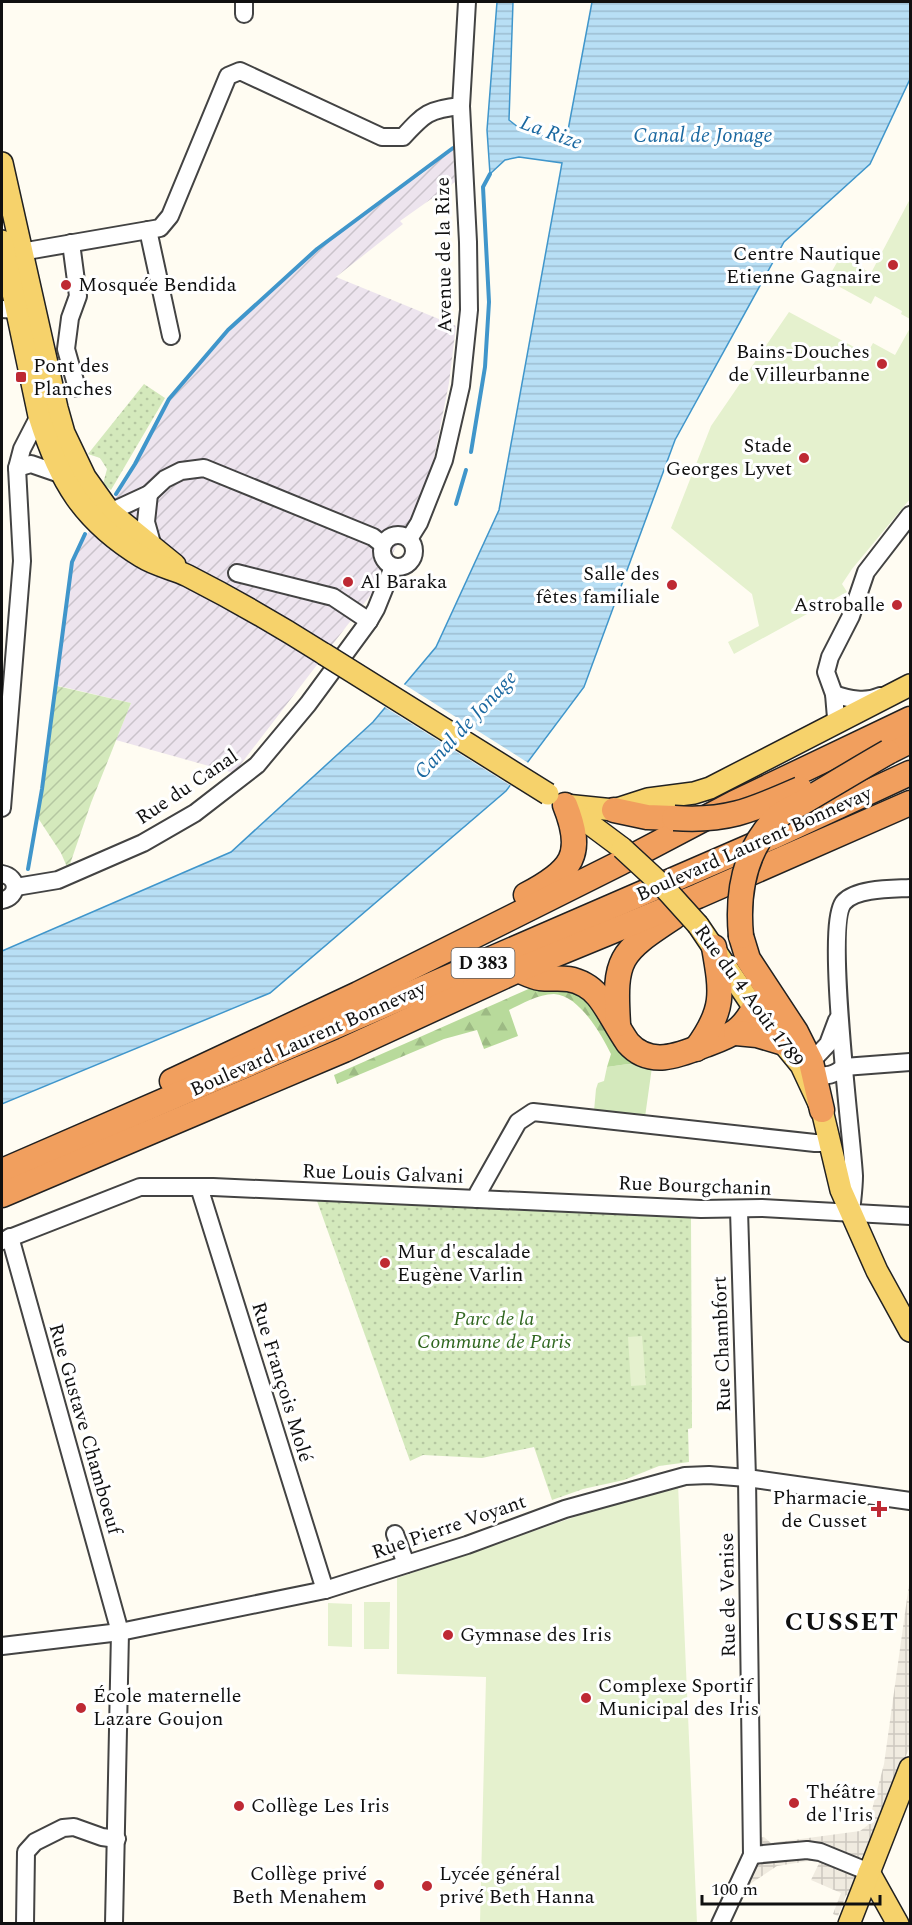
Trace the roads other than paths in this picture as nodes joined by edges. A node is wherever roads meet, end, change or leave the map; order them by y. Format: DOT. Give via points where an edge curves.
graph roads {
  1 [pos="467,2"];
  2 [pos="461,106"];
  3 [pos="2,163"];
  4 [pos="2,206"];
  5 [pos="148,230"];
  6 [pos="2,241"];
  7 [pos="71,243"];
  8 [pos="21,252"];
  9 [pos="18,308"];
  10 [pos="171,336"];
  11 [pos="77,388"];
  12 [pos="39,416"];
  13 [pos="17,468"];
  14 [pos="60,474"];
  15 [pos="149,494"];
  16 [pos="103,513"];
  17 [pos="910,515"];
  18 [pos="409,539"];
  19 [pos="382,544"];
  20 [pos="153,547"];
  21 [pos="393,567"];
  22 [pos="237,573"];
  23 [pos="187,575"];
  24 [pos="369,621"];
  25 [pos="834,694"];
  26 [pos="907,694"];
  27 [pos="910,719"];
  28 [pos="839,722"];
  29 [pos="4,736"];
  30 [pos="910,741"];
  31 [pos="888,752"];
  32 [pos="910,773"];
  33 [pos="557,799"];
  34 [pos="910,803"];
  35 [pos="2,808"];
  36 [pos="614,810"];
  37 [pos="669,829"];
  38 [pos="2,873"];
  39 [pos="16,887"];
  40 [pos="910,888"];
  41 [pos="698,896"];
  42 [pos="2,900"];
  43 [pos="714,947"];
  44 [pos="518,970"];
  45 [pos="358,994"];
  46 [pos="754,1008"];
  47 [pos="619,1027"];
  48 [pos="736,1033"];
  49 [pos="784,1043"];
  50 [pos="696,1049"];
  51 [pos="838,1054"];
  52 [pos="910,1062"];
  53 [pos="813,1068"];
  54 [pos="822,1110"];
  55 [pos="829,1143"];
  56 [pos="54,1149"];
  57 [pos="2,1171"];
  58 [pos="199,1187"];
  59 [pos="2,1195"];
  60 [pos="477,1199"];
  61 [pos="739,1210"];
  62 [pos="851,1214"];
  63 [pos="910,1216"];
  64 [pos="6,1239"];
  65 [pos="910,1331"];
  66 [pos="747,1478"];
  67 [pos="910,1501"];
  68 [pos="395,1534"];
  69 [pos="406,1564"];
  70 [pos="325,1590"];
  71 [pos="120,1632"];
  72 [pos="2,1646"];
  73 [pos="910,1768"];
  74 [pos="117,1839"];
  75 [pos="752,1855"];
  76 [pos="869,1872"];
  77 [pos="25,1923"];
  78 [pos="114,1923"];
  79 [pos="720,1923"];
  80 [pos="849,1923"];
  81 [pos="898,1923"];
  1 -- 2 [label="street, Avenue de la Rize"];
  2 -- 5 [label="street" via="444,107 423,116 403,137 382,137 240,71 228,76 170,216 160,228"];
  2 -- 18 [label="street, Avenue de la Rize" via="469,310 461,386 444,460"];
  3 -- 8 [label="main road"];
  4 -- 8 [label="main road" via="10,246"];
  5 -- 7 [label="street"];
  5 -- 10 [label="street"];
  6 -- 9 [label="main road"];
  7 -- 8 [label="street"];
  7 -- 11 [label="street" via="78,296 66,349"];
  8 -- 9 [label="main road"];
  9 -- 12 [label="main road"];
  9 -- 16 [label="main road" via="64,433"];
  12 -- 13 [label="street"];
  12 -- 14 [label="main road"];
  13 -- 14 [label="street" via="31,464"];
  13 -- 29 [label="street" via="22,561"];
  14 -- 16 [label="main road" via="81,506"];
  15 -- 16 [label="street"];
  15 -- 19 [label="street" via="181,471 204,468"];
  15 -- 20 [label="street" via="146,522"];
  16 -- 20 [label="main road"];
  16 -- 23 [label="main road" via="143,559"];
  17 -- 25 [label="street" via="866,572 826,672"];
  18 -- 19 [label="street" via="394,535"];
  18 -- 21 [label="street" via="414,549 412,559 404,566"];
  19 -- 21 [label="street" via="384,561"];
  20 -- 23 [label="main road"];
  21 -- 24 [label="street, Rue du Canal"];
  22 -- 24 [label="street" via="333,597"];
  23 -- 33 [label="main road, Rue du 4 Août 1789, bridge" via="324,654"];
  24 -- 39 [label="street, Rue du Canal" via="257,765 195,813 143,843 58,880"];
  25 -- 26 [label="street" via="852,700 874,699 891,692"];
  25 -- 28 [label="street"];
  26 -- 28 [label="main road"];
  26 -- 37 [label="highway" via="836,741"];
  27 -- 37 [label="highway" via="734,803"];
  28 -- 36 [label="main road" via="710,788 648,799"];
  29 -- 35 [label="street"];
  30 -- 31 [label="highway"];
  31 -- 37 [label="highway, bridge" via="756,808"];
  31 -- 53 [label="highway, bridge" via="775,819 751,854 744,873 739,914 748,959 796,1032"];
  32 -- 56 [label="highway, Boulevard Laurent Bonnevay / D 383" via="772,837"];
  33 -- 36 [label="main road"];
  33 -- 43 [label="main road, Rue du 4 Août 1789, bridge" via="622,848 661,884"];
  33 -- 45 [label="highway" via="572,824 575,844 571,861 546,884 374,975"];
  34 -- 41 [label="highway, Boulevard Laurent Bonnevay / D 383"];
  36 -- 37 [label="highway" via="647,817"];
  37 -- 45 [label="highway"];
  38 -- 39 [label="street" via="14,880"];
  39 -- 42 [label="street" via="9,898"];
  40 -- 51 [label="street" via="876,890 843,902 838,919"];
  41 -- 44 [label="highway, Boulevard Laurent Bonnevay / D 383"];
  41 -- 47 [label="highway" via="623,959 616,985"];
  43 -- 46 [label="main road, Rue du 4 Août 1789"];
  43 -- 50 [label="highway" via="720,981 718,1010"];
  44 -- 47 [label="highway" via="540,978 559,977 584,984 598,996"];
  44 -- 59 [label="highway, Boulevard Laurent Bonnevay / D 383" via="344,1050"];
  45 -- 56 [label="highway" via="96,1115"];
  46 -- 48 [label="highway"];
  46 -- 49 [label="main road, Rue du 4 Août 1789"];
  47 -- 50 [label="highway" via="630,1045 649,1055 668,1058"];
  48 -- 49 [label="highway"];
  48 -- 50 [label="highway"];
  49 -- 54 [label="main road, Rue du 4 Août 1789" via="801,1065"];
  51 -- 52 [label="street"];
  51 -- 53 [label="street"];
  51 -- 53 [label="street" via="836,1074 825,1076"];
  51 -- 62 [label="street" via="854,1178"];
  53 -- 54 [label="highway"];
  54 -- 55 [label="main road, Rue du 4 Août 1789"];
  55 -- 60 [label="street, Rue Louis Galvani" via="533,1112 518,1122"];
  55 -- 62 [label="main road, Rue du 4 Août 1789"];
  56 -- 57 [label="highway, Boulevard Laurent Bonnevay / D 383"];
  58 -- 60 [label="street, Rue Louis Galvani"];
  58 -- 64 [label="street, Rue Louis Galvani" via="140,1187"];
  58 -- 70 [label="street, Rue François Molé"];
  60 -- 61 [label="street, Rue Bourgchanin"];
  61 -- 62 [label="street, Rue Bourgchanin"];
  61 -- 66 [label="street, Rue Chambfort"];
  62 -- 63 [label="street, Rue Bourgchanin"];
  62 -- 65 [label="main road, Rue du 4 Août 1789"];
  64 -- 71 [label="street, Rue Gustave Chamboeuf"];
  66 -- 67 [label="street, Rue Pierre Voyant"];
  66 -- 69 [label="street, Rue Pierre Voyant" via="709,1475 666,1480 565,1509"];
  66 -- 75 [label="street, Rue de Venise"];
  68 -- 69 [label="street"];
  69 -- 70 [label="street, Rue Pierre Voyant"];
  70 -- 71 [label="street, Rue Pierre Voyant"];
  71 -- 72 [label="street, Rue Pierre Voyant"];
  71 -- 74 [label="street, Rue Gustave Chamboeuf"];
  73 -- 76 [label="main road"];
  74 -- 77 [label="street" via="74,1827 63,1828 35,1842 26,1852"];
  74 -- 78 [label="street, Rue Gustave Chamboeuf"];
  75 -- 76 [label="street" via="807,1850"];
  75 -- 79 [label="street"];
  76 -- 80 [label="main road"];
  76 -- 81 [label="main road"];
}
